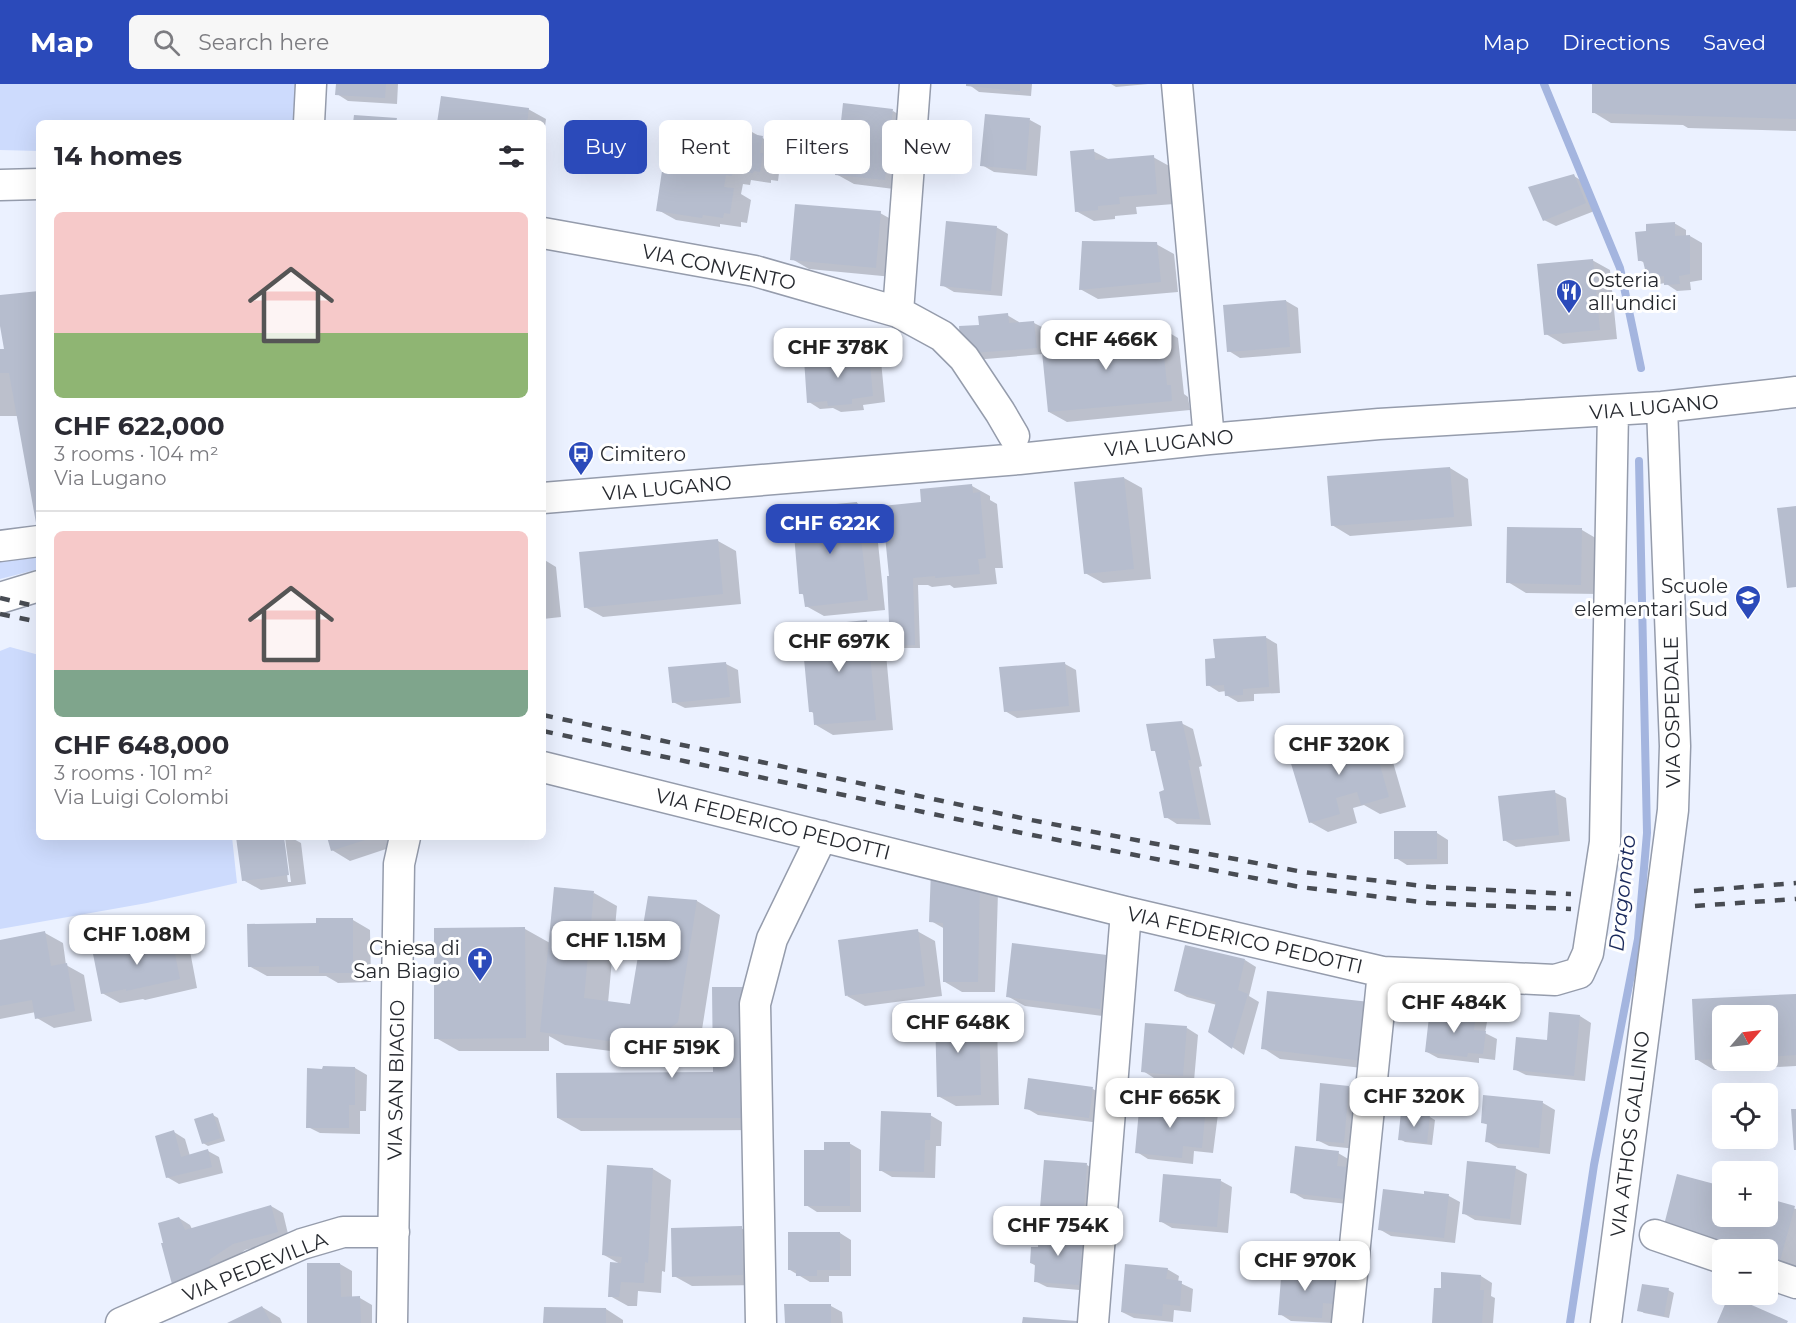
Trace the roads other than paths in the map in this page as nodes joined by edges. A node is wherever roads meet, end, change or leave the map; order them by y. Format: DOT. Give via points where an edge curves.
graph roads {
  1 [pos="311,84"];
  2 [pos="915,84"];
  3 [pos="1177,84"];
  4 [pos="309,120"];
  5 [pos="36,184"];
  6 [pos="0,185"];
  7 [pos="546,233"];
  8 [pos="898,312"];
  9 [pos="1796,392"];
  10 [pos="1662,407"];
  11 [pos="1613,411"];
  12 [pos="1014,436"];
  13 [pos="1209,439"];
  14 [pos="546,498"];
  15 [pos="36,541"];
  16 [pos="0,546"];
  17 [pos="36,587"];
  18 [pos="0,598"];
  19 [pos="546,768"];
  20 [pos="822,836"];
  21 [pos="404,840"];
  22 [pos="1126,912"];
  23 [pos="1655,944"];
  24 [pos="1383,972"];
  25 [pos="394,1232"];
  26 [pos="1655,1235"];
  27 [pos="1712,1255"];
  28 [pos="1778,1277"];
  29 [pos="1796,1283"];
  30 [pos="121,1323"];
  31 [pos="392,1323"];
  32 [pos="761,1323"];
  33 [pos="1094,1323"];
  34 [pos="1099,1323"];
  35 [pos="1347,1323"];
  36 [pos="1606,1323"];
  1 -- 4 [label="street"];
  2 -- 8 [label="street"];
  3 -- 13 [label="street"];
  5 -- 6 [label="street"];
  7 -- 8 [label="street, VIA CONVENTO" via="756,271"];
  8 -- 12 [label="street, VIA CONVENTO" via="942,336 964,358"];
  9 -- 10 [label="street, VIA LUGANO"];
  10 -- 11 [label="street, VIA LUGANO"];
  10 -- 23 [label="street, VIA OSPEDALE" via="1675,746 1673,810"];
  11 -- 13 [label="street, VIA LUGANO" via="1379,424"];
  11 -- 24 [label="street, VIA FEDERICO PEDOTTI" via="1605,842 1588,953 1579,973 1555,980"];
  13 -- 14 [label="street, VIA LUGANO" via="1019,459"];
  15 -- 16 [label="street"];
  17 -- 18 [label="street"];
  19 -- 20 [label="street, VIA FEDERICO PEDOTTI"];
  20 -- 22 [label="street, VIA FEDERICO PEDOTTI"];
  20 -- 32 [label="street" via="772,939 755,1004"];
  21 -- 25 [label="street, VIA SAN BIAGIO" via="399,864"];
  22 -- 24 [label="street, VIA FEDERICO PEDOTTI"];
  22 -- 33 [label="street"];
  23 -- 36 [label="street, VIA ATHOS GALLINO"];
  24 -- 35 [label="street"];
  25 -- 30 [label="street, VIA PEDEVILLA" via="343,1232 302,1244"];
  25 -- 31 [label="street, VIA SAN BIAGIO"];
  26 -- 27 [label="street"];
  28 -- 29 [label="street"];
  33 -- 34 [label="street"];
}
